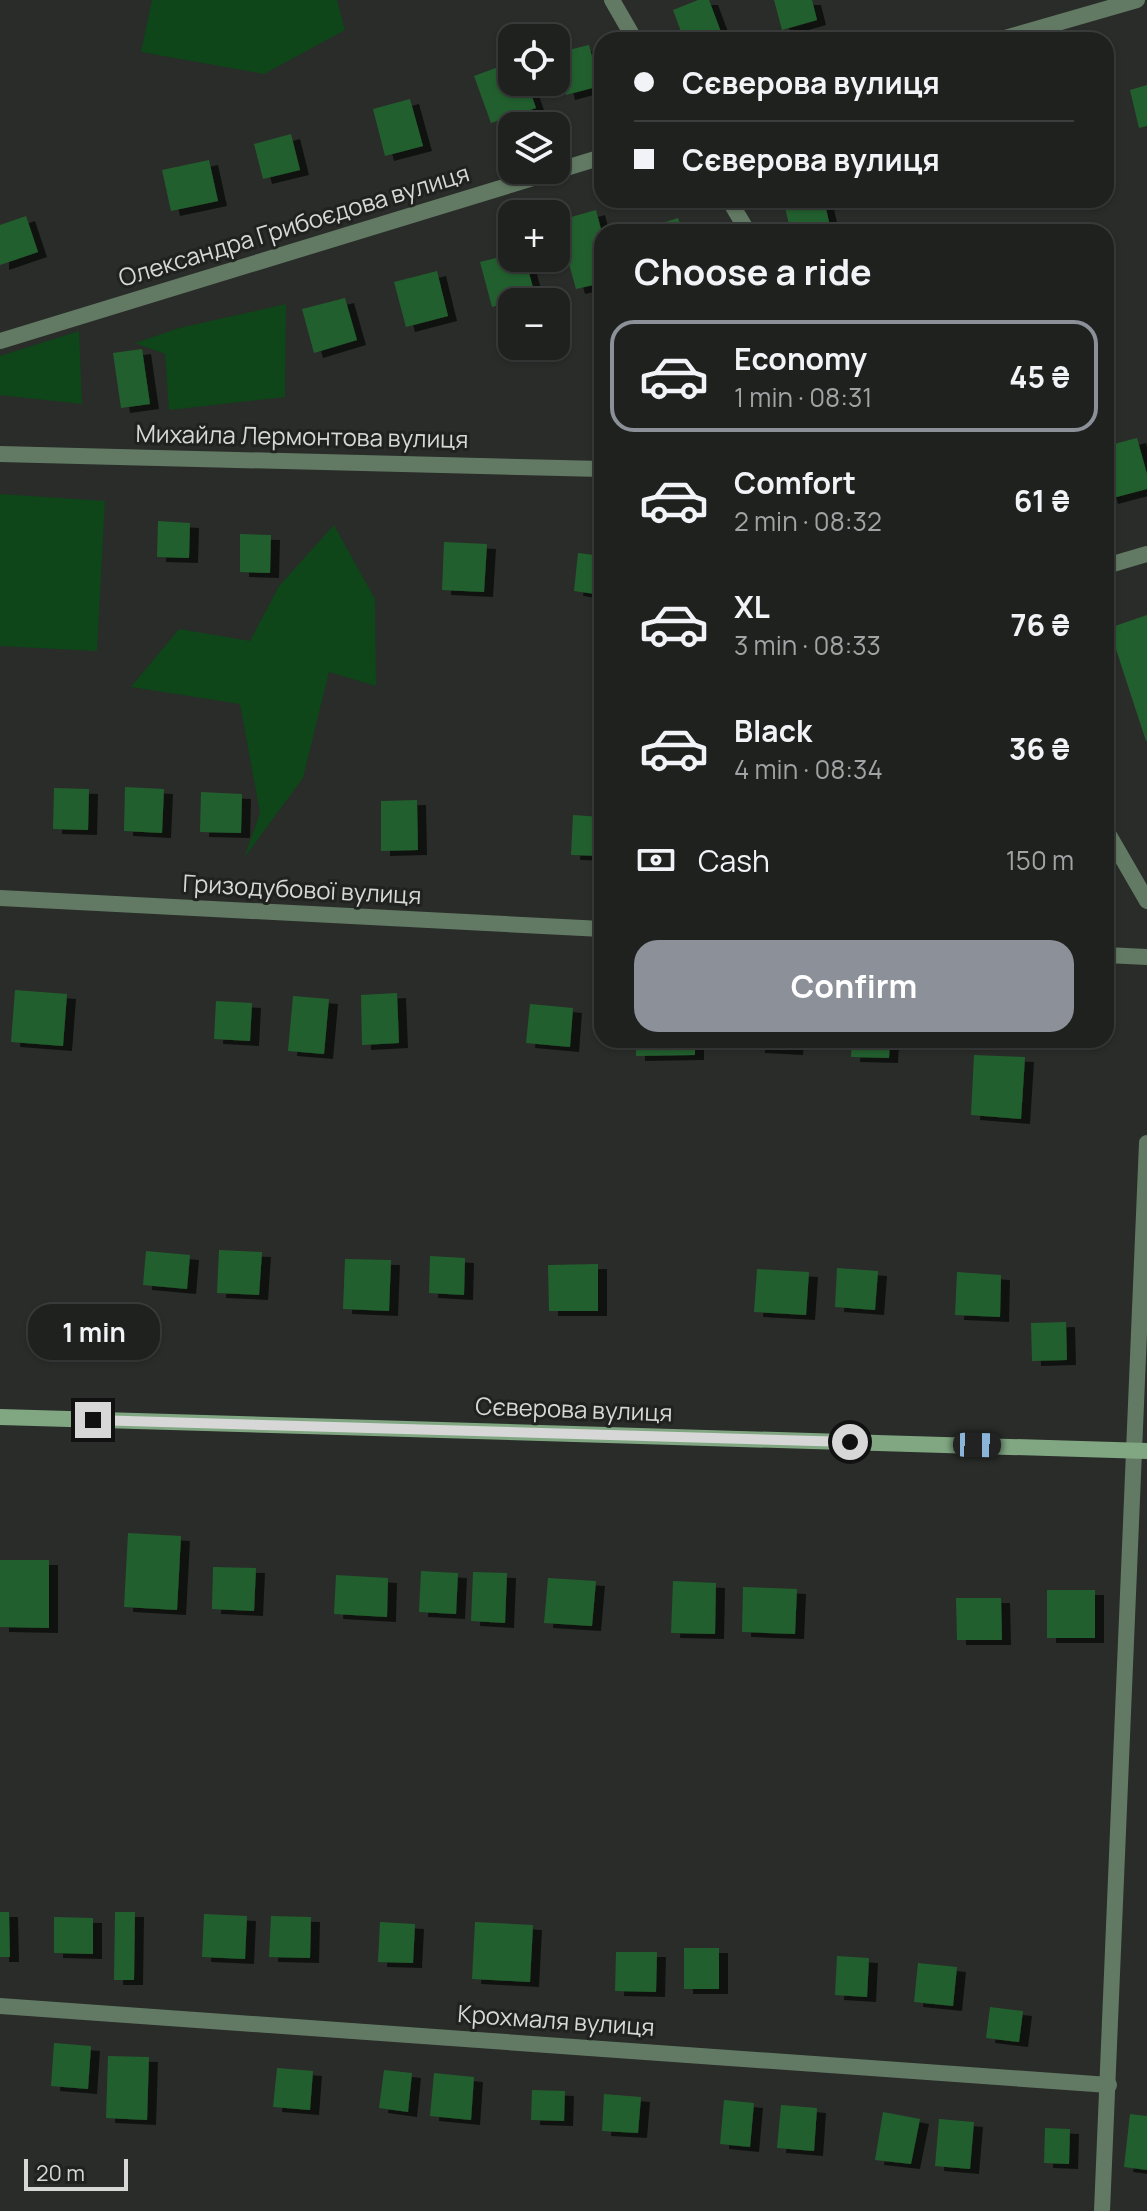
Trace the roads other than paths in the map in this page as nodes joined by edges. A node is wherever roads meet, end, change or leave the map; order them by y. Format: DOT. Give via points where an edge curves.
graph roads {
  1 [pos="612,0"];
  2 [pos="1137,0"];
  3 [pos="630,32"];
  4 [pos="1026,32"];
  5 [pos="594,159"];
  6 [pos="0,341"];
  7 [pos="0,454"];
  8 [pos="594,469"];
  9 [pos="1147,554"];
  10 [pos="1114,564"];
  11 [pos="1114,844"];
  12 [pos="0,898"];
  13 [pos="1147,901"];
  14 [pos="594,929"];
  15 [pos="1114,955"];
  16 [pos="1147,957"];
  17 [pos="1147,1143"];
  18 [pos="0,1417"];
  19 [pos="1141,1450"];
  20 [pos="0,2006"];
  21 [pos="1109,2085"];
  22 [pos="1102,2211"];
  1 -- 3 [label="street"];
  2 -- 4 [label="street"];
  5 -- 6 [label="street, Олександра Грибоєдова вулиця"];
  7 -- 8 [label="street, Михайла Лермонтова вулиця"];
  9 -- 10 [label="street"];
  11 -- 13 [label="street"];
  12 -- 14 [label="street, Гризодубової вулиця"];
  15 -- 16 [label="street"];
  17 -- 19 [label="street"];
  18 -- 19 [label="main road, Сєверова вулиця"];
  19 -- 21 [label="street"];
  20 -- 21 [label="street, Крохмаля вулиця"];
  21 -- 22 [label="street"];
}
